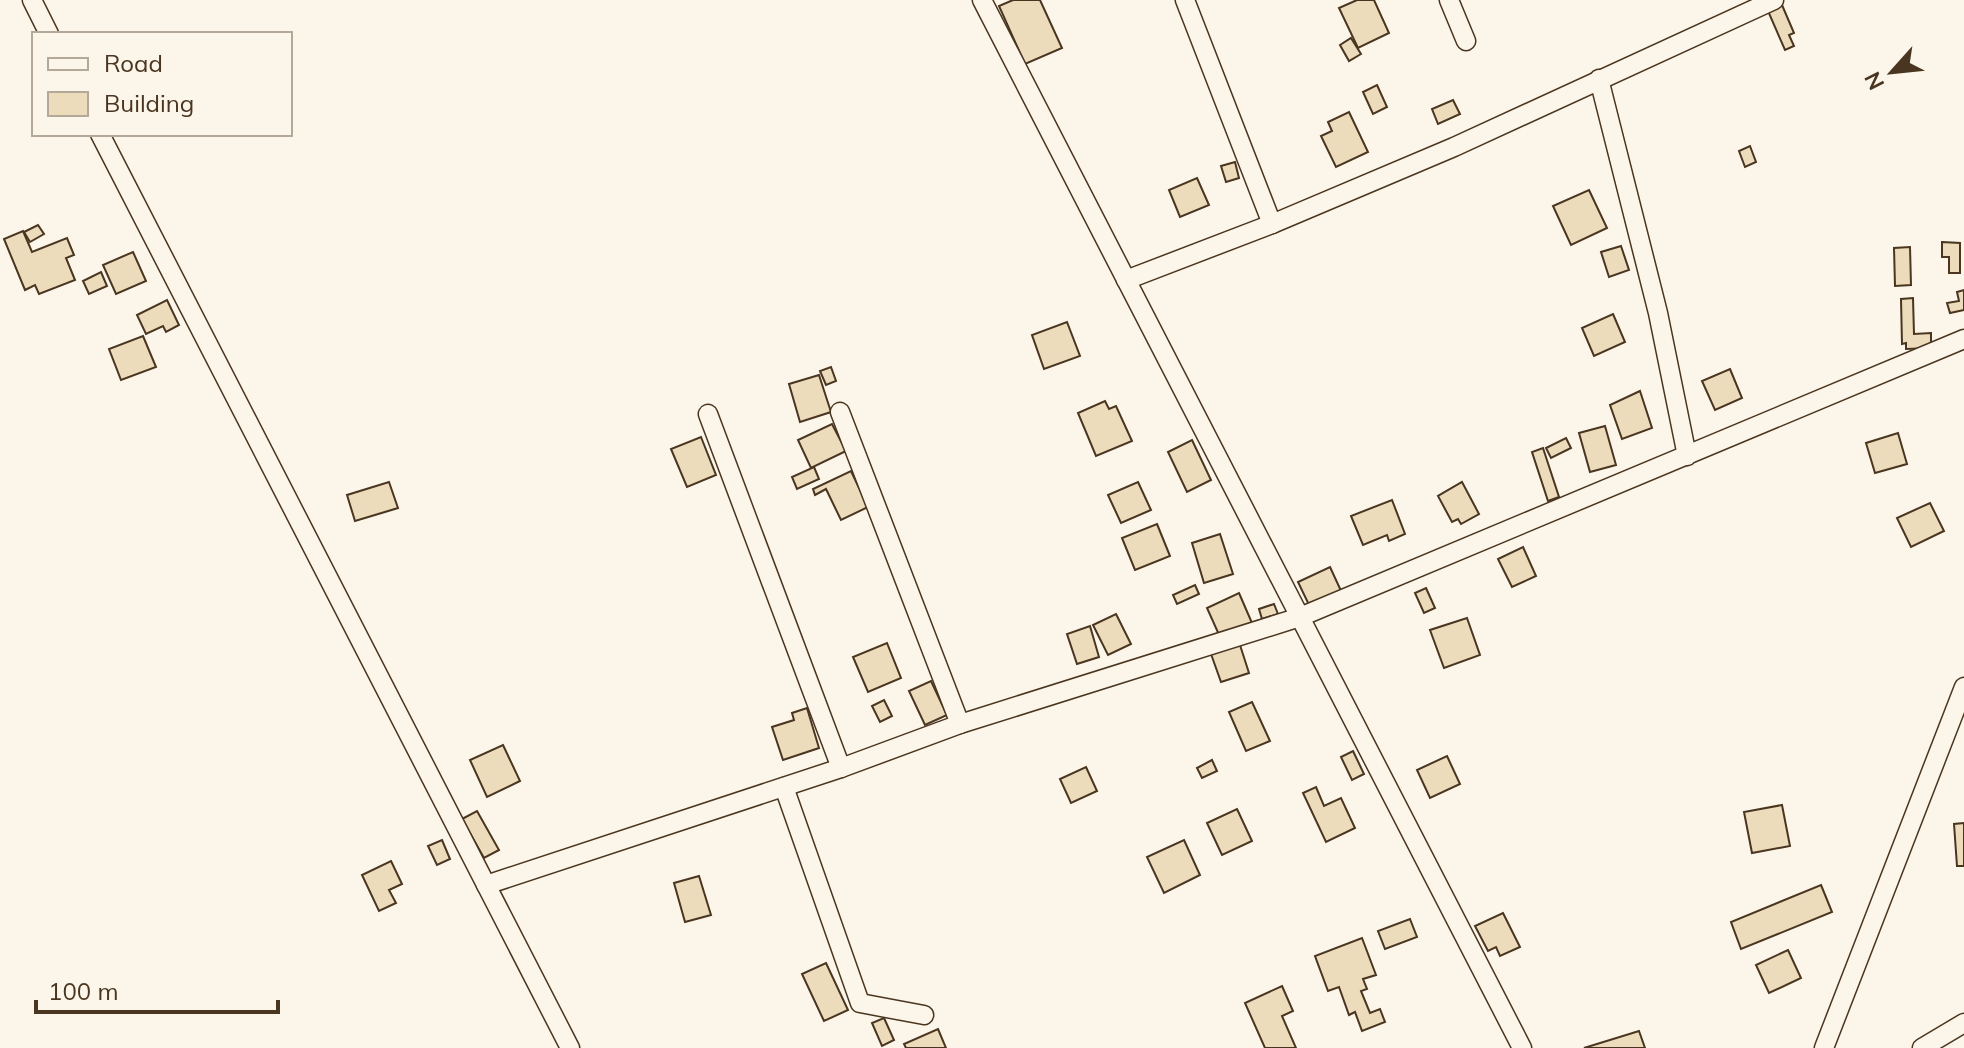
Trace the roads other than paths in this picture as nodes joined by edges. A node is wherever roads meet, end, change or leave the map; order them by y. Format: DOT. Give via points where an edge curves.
graph roads {
  1 [pos="32,0"];
  2 [pos="982,0"];
  3 [pos="1185,0"];
  4 [pos="1449,0"];
  5 [pos="1774,0"];
  6 [pos="48,32"];
  7 [pos="1466,41"];
  8 [pos="1599,79"];
  9 [pos="101,136"];
  10 [pos="1272,224"];
  11 [pos="1126,280"];
  12 [pos="1964,339"];
  13 [pos="840,412"];
  14 [pos="708,414"];
  15 [pos="1687,456"];
  16 [pos="1300,617"];
  17 [pos="1964,687"];
  18 [pos="960,724"];
  19 [pos="841,768"];
  20 [pos="784,787"];
  21 [pos="486,885"];
  22 [pos="924,1015"];
  23 [pos="1964,1023"];
  24 [pos="570,1048"];
  25 [pos="1522,1048"];
  26 [pos="1824,1048"];
  27 [pos="1922,1048"];
  1 -- 6 [label="street"];
  2 -- 11 [label="street"];
  3 -- 10 [label="street"];
  4 -- 7 [label="street"];
  5 -- 8 [label="street"];
  8 -- 10 [label="street"];
  8 -- 15 [label="street" via="1658,313"];
  9 -- 21 [label="street"];
  10 -- 11 [label="street"];
  11 -- 16 [label="street"];
  12 -- 15 [label="street"];
  13 -- 18 [label="street"];
  14 -- 19 [label="street"];
  15 -- 16 [label="street"];
  16 -- 18 [label="street"];
  16 -- 25 [label="street"];
  17 -- 26 [label="street"];
  18 -- 19 [label="street"];
  19 -- 20 [label="street"];
  20 -- 21 [label="street"];
  20 -- 22 [label="street" via="860,1003"];
  21 -- 24 [label="street"];
  23 -- 27 [label="street"];
}
